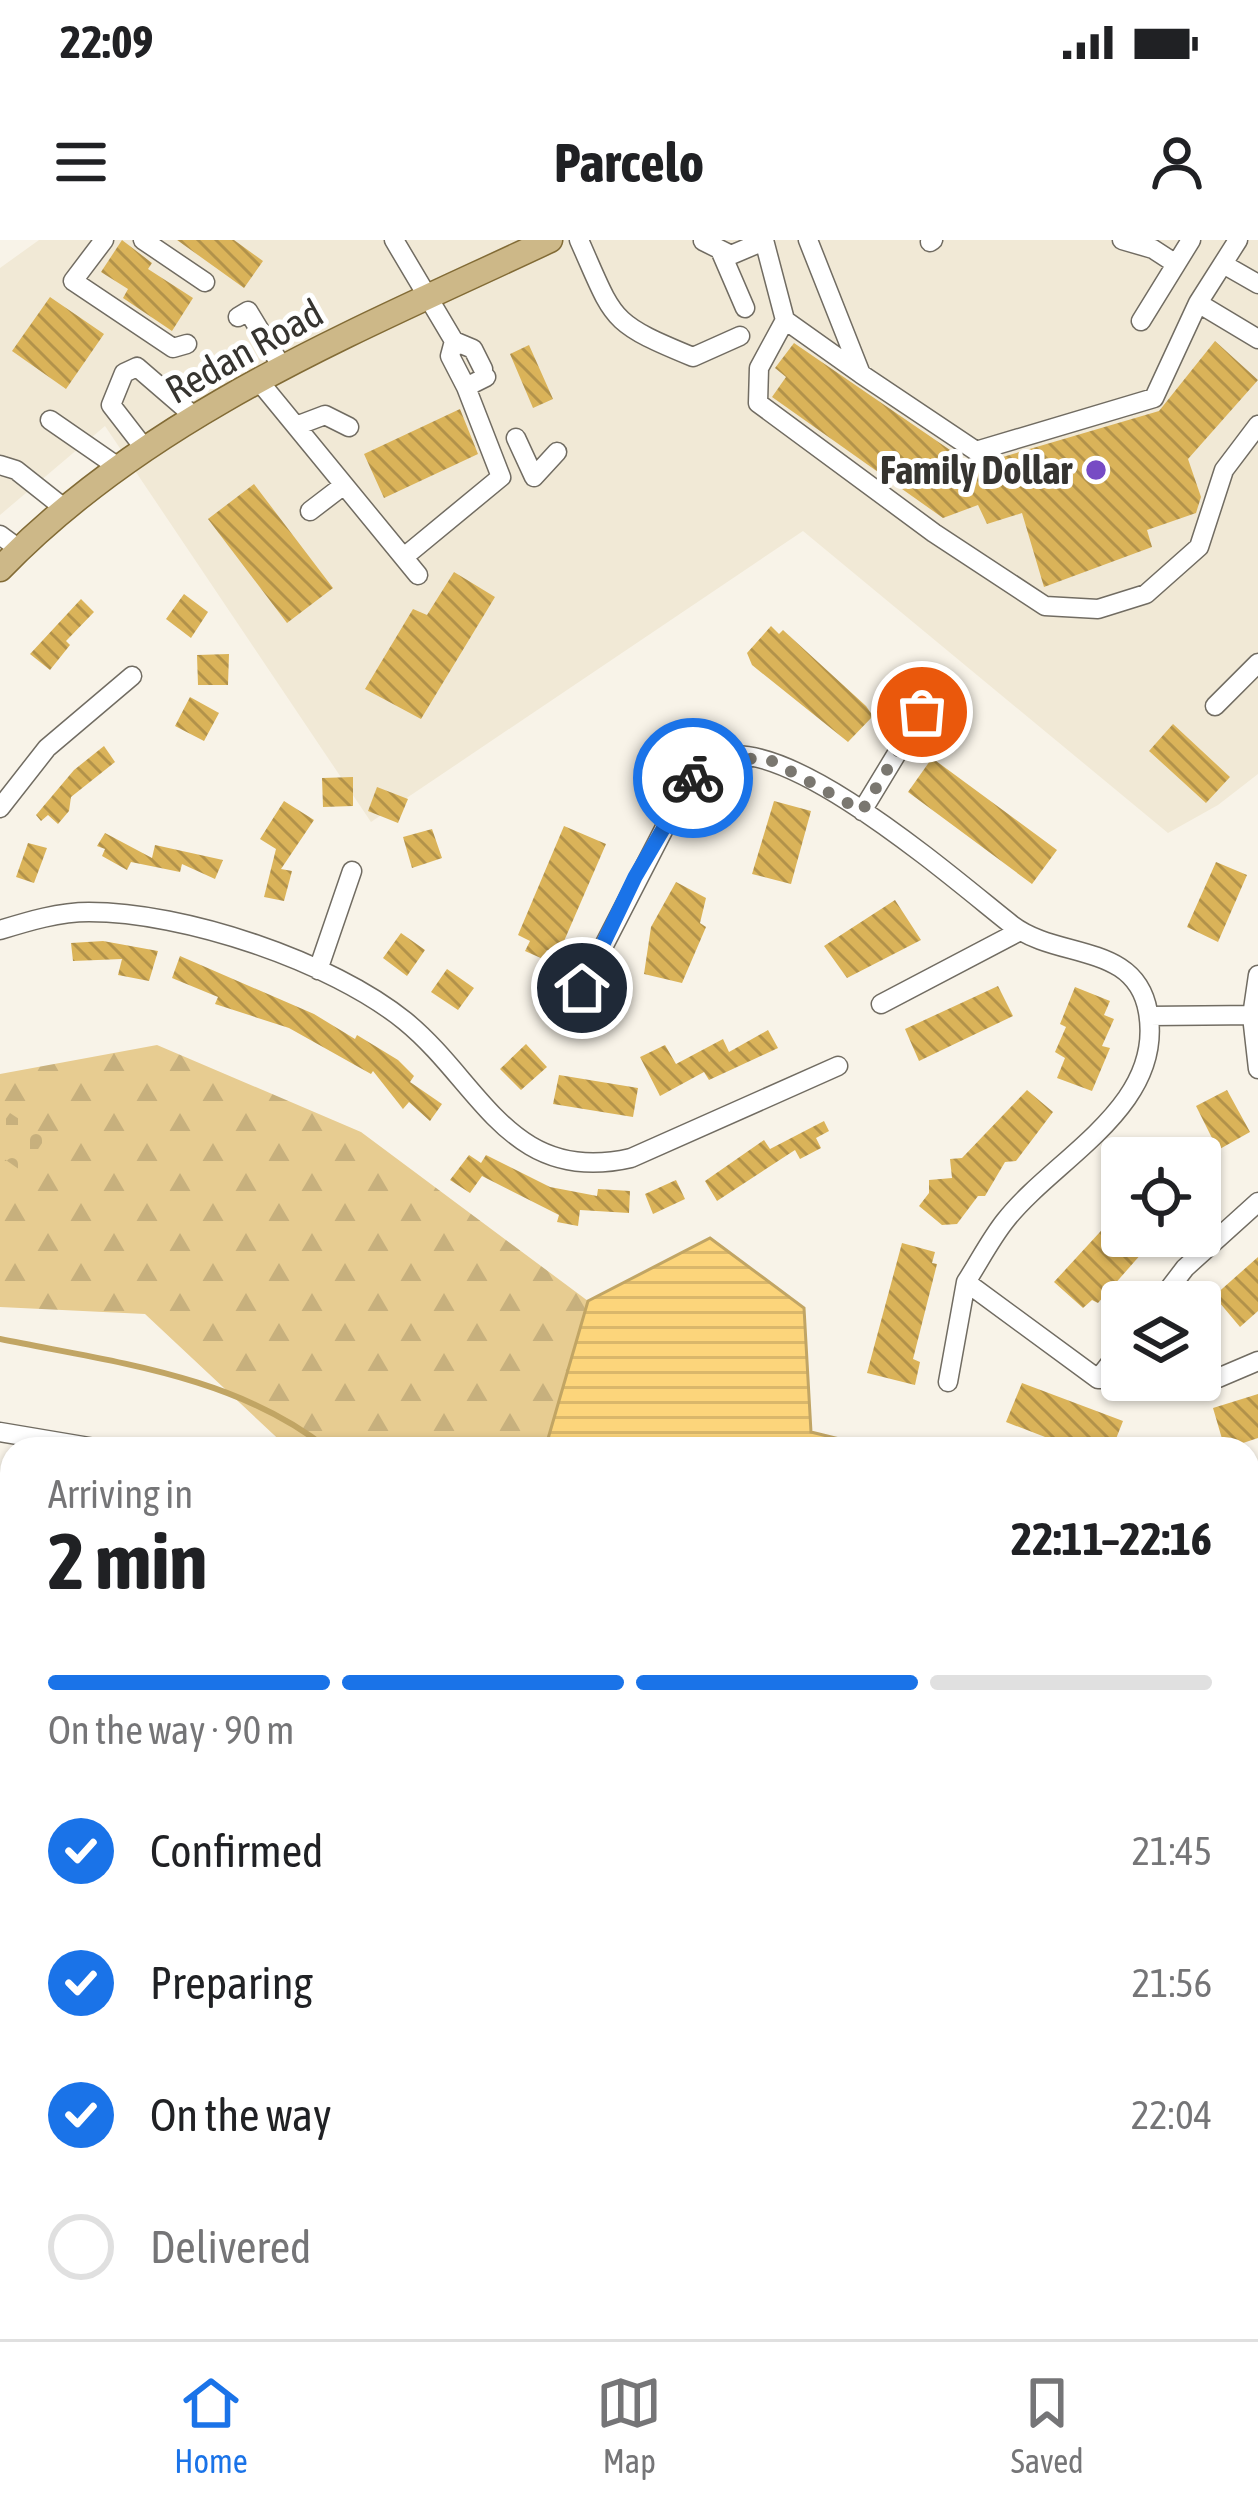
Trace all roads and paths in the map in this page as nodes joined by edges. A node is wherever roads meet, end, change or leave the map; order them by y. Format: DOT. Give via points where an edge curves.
graph roads {
  1 [pos="104,240"];
  2 [pos="143,240"];
  3 [pos="394,240"];
  4 [pos="579,240"];
  5 [pos="764,240"];
  6 [pos="808,240"];
  7 [pos="1122,240"];
  8 [pos="1191,240"];
  9 [pos="1238,240"];
  10 [pos="548,241"];
  11 [pos="716,244"];
  12 [pos="1176,264"];
  13 [pos="1223,264"];
  14 [pos="621,278"];
  15 [pos="205,282"];
  16 [pos="1258,284"];
  17 [pos="600,286"];
  18 [pos="429,297"];
  19 [pos="1198,304"];
  20 [pos="745,308"];
  21 [pos="238,316"];
  22 [pos="785,320"];
  23 [pos="1141,321"];
  24 [pos="740,336"];
  25 [pos="1258,339"];
  26 [pos="454,341"];
  27 [pos="187,344"];
  28 [pos="282,368"];
  29 [pos="861,374"];
  30 [pos="258,380"];
  31 [pos="466,387"];
  32 [pos="195,417"];
  33 [pos="50,420"];
  34 [pos="1258,425"];
  35 [pos="296,426"];
  36 [pos="349,427"];
  37 [pos="516,438"];
  38 [pos="145,449"];
  39 [pos="557,452"];
  40 [pos="527,462"];
  41 [pos="0,465"];
  42 [pos="118,467"];
  43 [pos="501,477"];
  44 [pos="344,485"];
  45 [pos="64,508"];
  46 [pos="310,512"];
  47 [pos="10,542"];
  48 [pos="404,557"];
  49 [pos="0,569"];
  50 [pos="418,574"];
  51 [pos="1258,663"];
  52 [pos="132,676"];
  53 [pos="1215,706"];
  54 [pos="922,712"];
  55 [pos="744,758"];
  56 [pos="681,796"];
  57 [pos="0,808"];
  58 [pos="862,811"];
  59 [pos="352,871"];
  60 [pos="1,928"];
  61 [pos="1020,931"];
  62 [pos="318,970"];
  63 [pos="1258,975"];
  64 [pos="582,988"];
  65 [pos="881,1004"];
  66 [pos="1149,1016"];
  67 [pos="1255,1016"];
  68 [pos="838,1066"];
  69 [pos="1258,1069"];
  70 [pos="1258,1202"];
  71 [pos="1175,1281"];
  72 [pos="966,1282"];
  73 [pos="1258,1361"];
  74 [pos="1101,1375"];
  75 [pos="1221,1377"];
  76 [pos="1098,1379"];
  77 [pos="1101,1379"];
  78 [pos="948,1382"];
  79 [pos="0,1432"];
  80 [pos="30,1437"];
  1 -- 27 [label="street" via="73,280 173,348"];
  2 -- 15 [label="street"];
  3 -- 18 [label="street"];
  4 -- 17 [label="street"];
  5 -- 11 [label="street" via="731,255"];
  5 -- 22 [label="street"];
  6 -- 29 [label="street"];
  7 -- 12 [label="street"];
  8 -- 12 [label="street"];
  9 -- 13 [label="street"];
  10 -- 18 [label="main road, Redan Road"];
  11 -- 20 [label="street"];
  12 -- 23 [label="street"];
  13 -- 16 [label="street"];
  13 -- 19 [label="street"];
  14 -- 17 [label="street"];
  17 -- 24 [label="street" via="610,315 693,357"];
  18 -- 26 [label="street"];
  18 -- 28 [label="main road, Redan Road"];
  19 -- 25 [label="street"];
  19 -- 29 [label="street" via="1154,398 976,451"];
  21 -- 28 [label="street" via="248,311"];
  22 -- 29 [label="street"];
  22 -- 34 [label="street" via="758,368 758,403 1046,606 1098,609 1146,594 1198,547 1224,470"];
  26 -- 31 [label="street" via="450,356"];
  26 -- 31 [label="street" via="478,347 484,373"];
  28 -- 30 [label="main road, Redan Road"];
  30 -- 32 [label="main road, Redan Road"];
  30 -- 35 [label="street"];
  31 -- 43 [label="street"];
  32 -- 38 [label="main road, Redan Road"];
  32 -- 38 [label="street" via="148,373 124,373 111,406"];
  33 -- 42 [label="street"];
  35 -- 36 [label="street" via="325,415"];
  35 -- 44 [label="street"];
  37 -- 40 [label="street"];
  38 -- 42 [label="main road, Redan Road"];
  39 -- 40 [label="street" via="534,477"];
  40 -- 43 [label="street"];
  41 -- 45 [label="street"];
  42 -- 45 [label="main road, Redan Road"];
  43 -- 48 [label="street"];
  44 -- 46 [label="street"];
  44 -- 48 [label="street"];
  45 -- 47 [label="main road, Redan Road"];
  47 -- 49 [label="main road, Redan Road"];
  48 -- 50 [label="street"];
  51 -- 53 [label="street"];
  52 -- 57 [label="street" via="47,748"];
  54 -- 58 [label="street"];
  55 -- 56 [label="street" via="721,757"];
  55 -- 56 [label="street" via="732,802 711,812"];
  55 -- 58 [label="street" via="795,770"];
  56 -- 64 [label="street"];
  58 -- 61 [label="street"];
  59 -- 62 [label="street"];
  60 -- 62 [label="street" via="85,912 125,914"];
  61 -- 65 [label="street"];
  61 -- 66 [label="street" via="1108,958 1138,980"];
  62 -- 68 [label="street" via="406,1022 490,1117 565,1161 631,1158"];
  63 -- 67 [label="street"];
  66 -- 67 [label="street"];
  66 -- 72 [label="street" via="1136,1088 1005,1220"];
  67 -- 69 [label="street"];
  70 -- 71 [label="street"];
  72 -- 76 [label="street"];
  72 -- 78 [label="street"];
  73 -- 75 [label="street"];
  74 -- 76 [label="street"];
  76 -- 77 [label="street"];
  79 -- 80 [label="street"];
}
